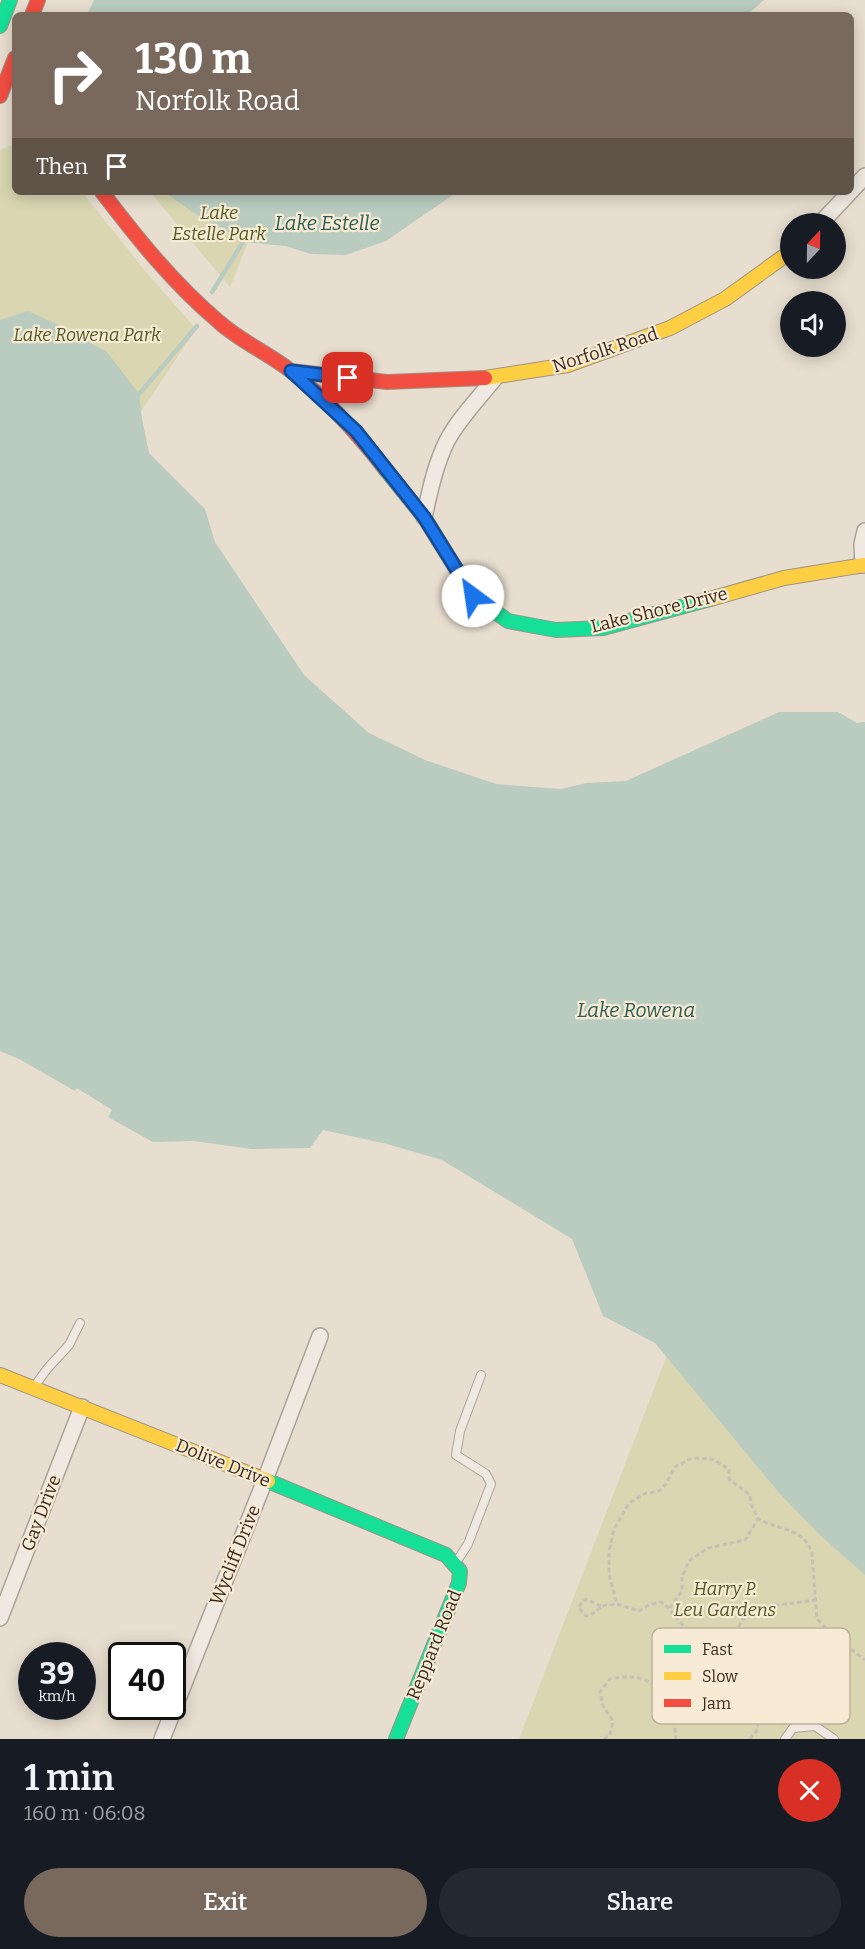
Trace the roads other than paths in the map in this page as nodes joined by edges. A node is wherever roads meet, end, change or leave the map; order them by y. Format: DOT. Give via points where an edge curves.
graph roads {
  1 [pos="10,0"];
  2 [pos="0,26"];
  3 [pos="0,58"];
  4 [pos="12,68"];
  5 [pos="12,71"];
  6 [pos="0,96"];
  7 [pos="865,176"];
  8 [pos="854,188"];
  9 [pos="104,195"];
  10 [pos="847,195"];
  11 [pos="830,213"];
  12 [pos="780,259"];
  13 [pos="291,371"];
  14 [pos="495,378"];
  15 [pos="424,517"];
  16 [pos="865,531"];
  17 [pos="864,565"];
  18 [pos="80,1323"];
  19 [pos="320,1336"];
  20 [pos="0,1375"];
  21 [pos="481,1375"];
  22 [pos="33,1388"];
  23 [pos="82,1407"];
  24 [pos="265,1480"];
  25 [pos="450,1560"];
  26 [pos="0,1618"];
  27 [pos="162,1739"];
  28 [pos="396,1739"];
  29 [pos="785,1739"];
  30 [pos="834,1739"];
  1 -- 2 [label="street"];
  3 -- 4 [label="street"];
  5 -- 6 [label="street"];
  7 -- 8 [label="street"];
  9 -- 13 [label="street, Lake Shore Drive" via="133,233 220,323"];
  10 -- 11 [label="street"];
  12 -- 14 [label="street, Norfolk Road" via="725,299 670,328 568,365"];
  13 -- 14 [label="street, Norfolk Road" via="387,382"];
  13 -- 15 [label="street, Lake Shore Drive" via="356,431"];
  14 -- 15 [label="street" via="448,440 435,470"];
  15 -- 17 [label="street, Lake Shore Drive" via="473,596 508,621 556,630 603,628 784,578"];
  16 -- 17 [label="street"];
  18 -- 22 [label="lane" via="69,1345"];
  19 -- 24 [label="street, Wycliff Drive"];
  20 -- 22 [label="street, Dolive Drive"];
  21 -- 25 [label="lane" via="460,1431 456,1455 486,1474 491,1484 468,1544"];
  22 -- 23 [label="street, Dolive Drive"];
  23 -- 24 [label="street, Dolive Drive"];
  23 -- 26 [label="street, Gay Drive"];
  24 -- 25 [label="street, Dolive Drive"];
  24 -- 27 [label="street, Wycliff Drive"];
  25 -- 28 [label="street, Reppard Road" via="460,1571 459,1583"];
  29 -- 30 [label="lane" via="793,1728 815,1726"];
}
